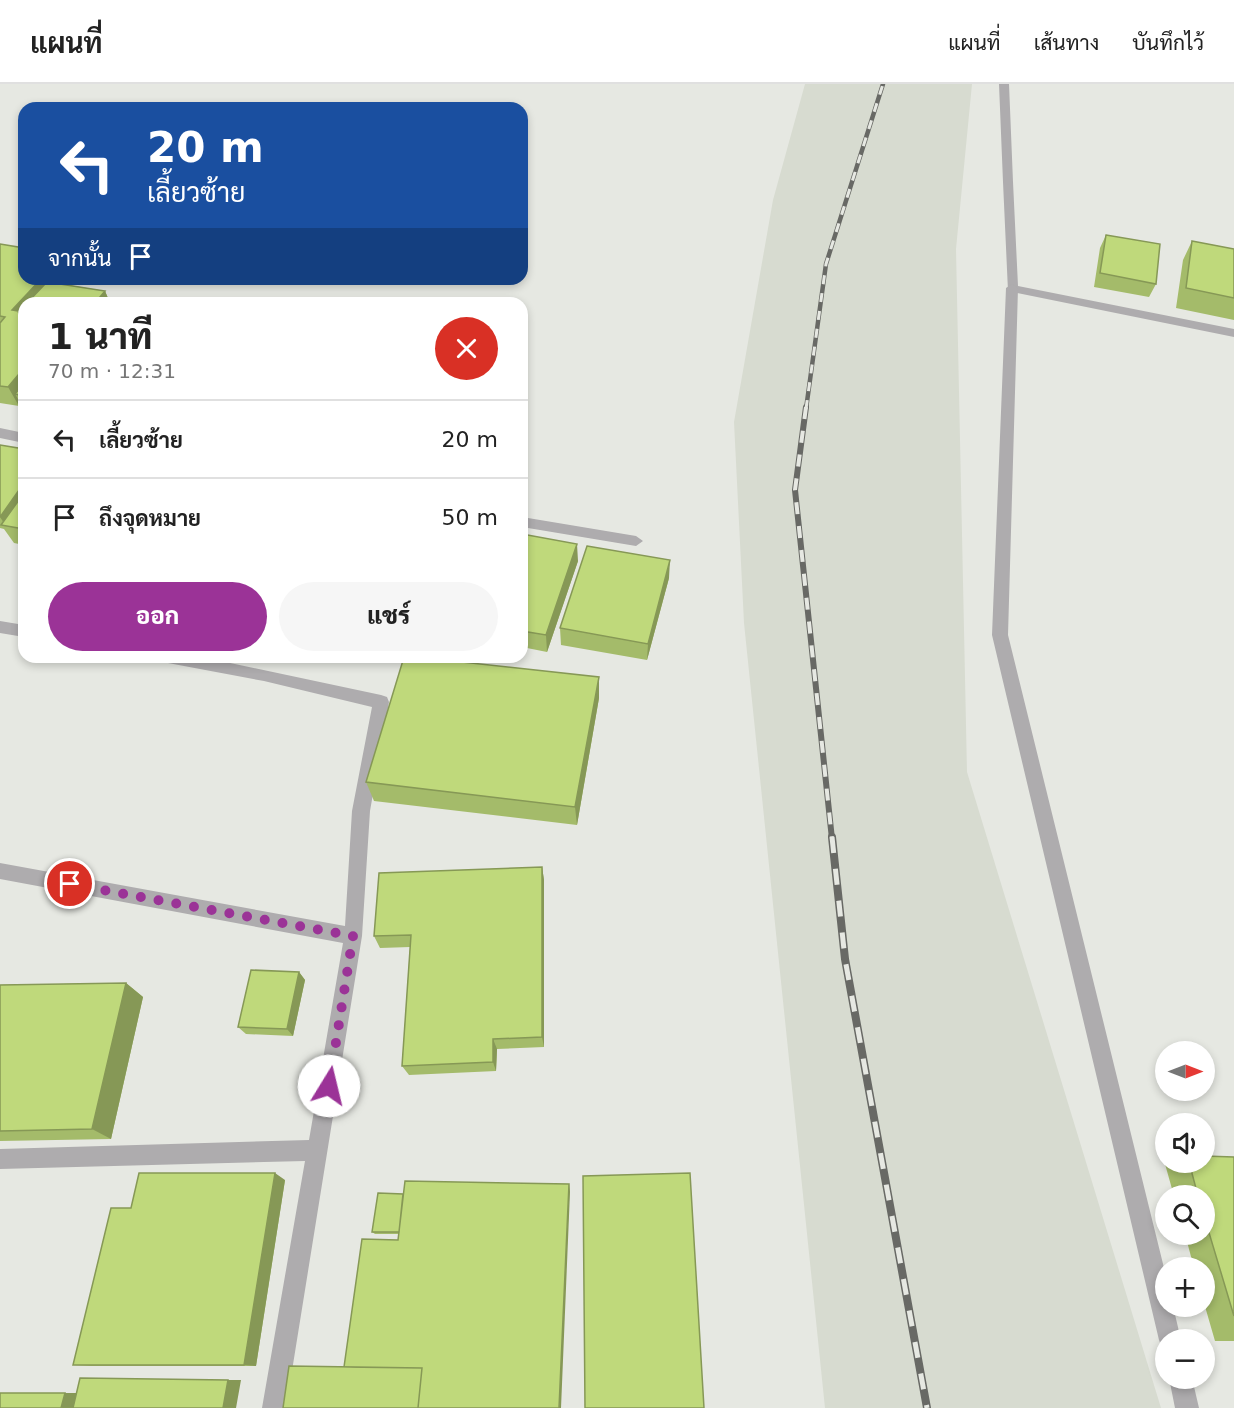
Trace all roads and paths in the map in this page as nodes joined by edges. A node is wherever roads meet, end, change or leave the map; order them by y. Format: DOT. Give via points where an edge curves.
graph roads {
  1 [pos="1004,84"];
  2 [pos="1012,288"];
  3 [pos="1234,333"];
  4 [pos="0,434"];
  5 [pos="18,437"];
  6 [pos="528,523"];
  7 [pos="636,541"];
  8 [pos="0,627"];
  9 [pos="18,630"];
  10 [pos="200,663"];
  11 [pos="0,871"];
  12 [pos="353,936"];
  13 [pos="318,1150"];
  14 [pos="0,1159"];
  15 [pos="1167,1329"];
  16 [pos="1183,1389"];
  17 [pos="274,1408"];
  18 [pos="1187,1408"];
  1 -- 2 [label="street"];
  2 -- 3 [label="street"];
  2 -- 15 [label="street" via="1000,635"];
  4 -- 5 [label="street"];
  6 -- 7 [label="street"];
  8 -- 9 [label="street"];
  10 -- 12 [label="street" via="381,702 361,811"];
  11 -- 12 [label="street"];
  12 -- 13 [label="street"];
  13 -- 14 [label="street"];
  13 -- 17 [label="street"];
  16 -- 18 [label="street"];
}
